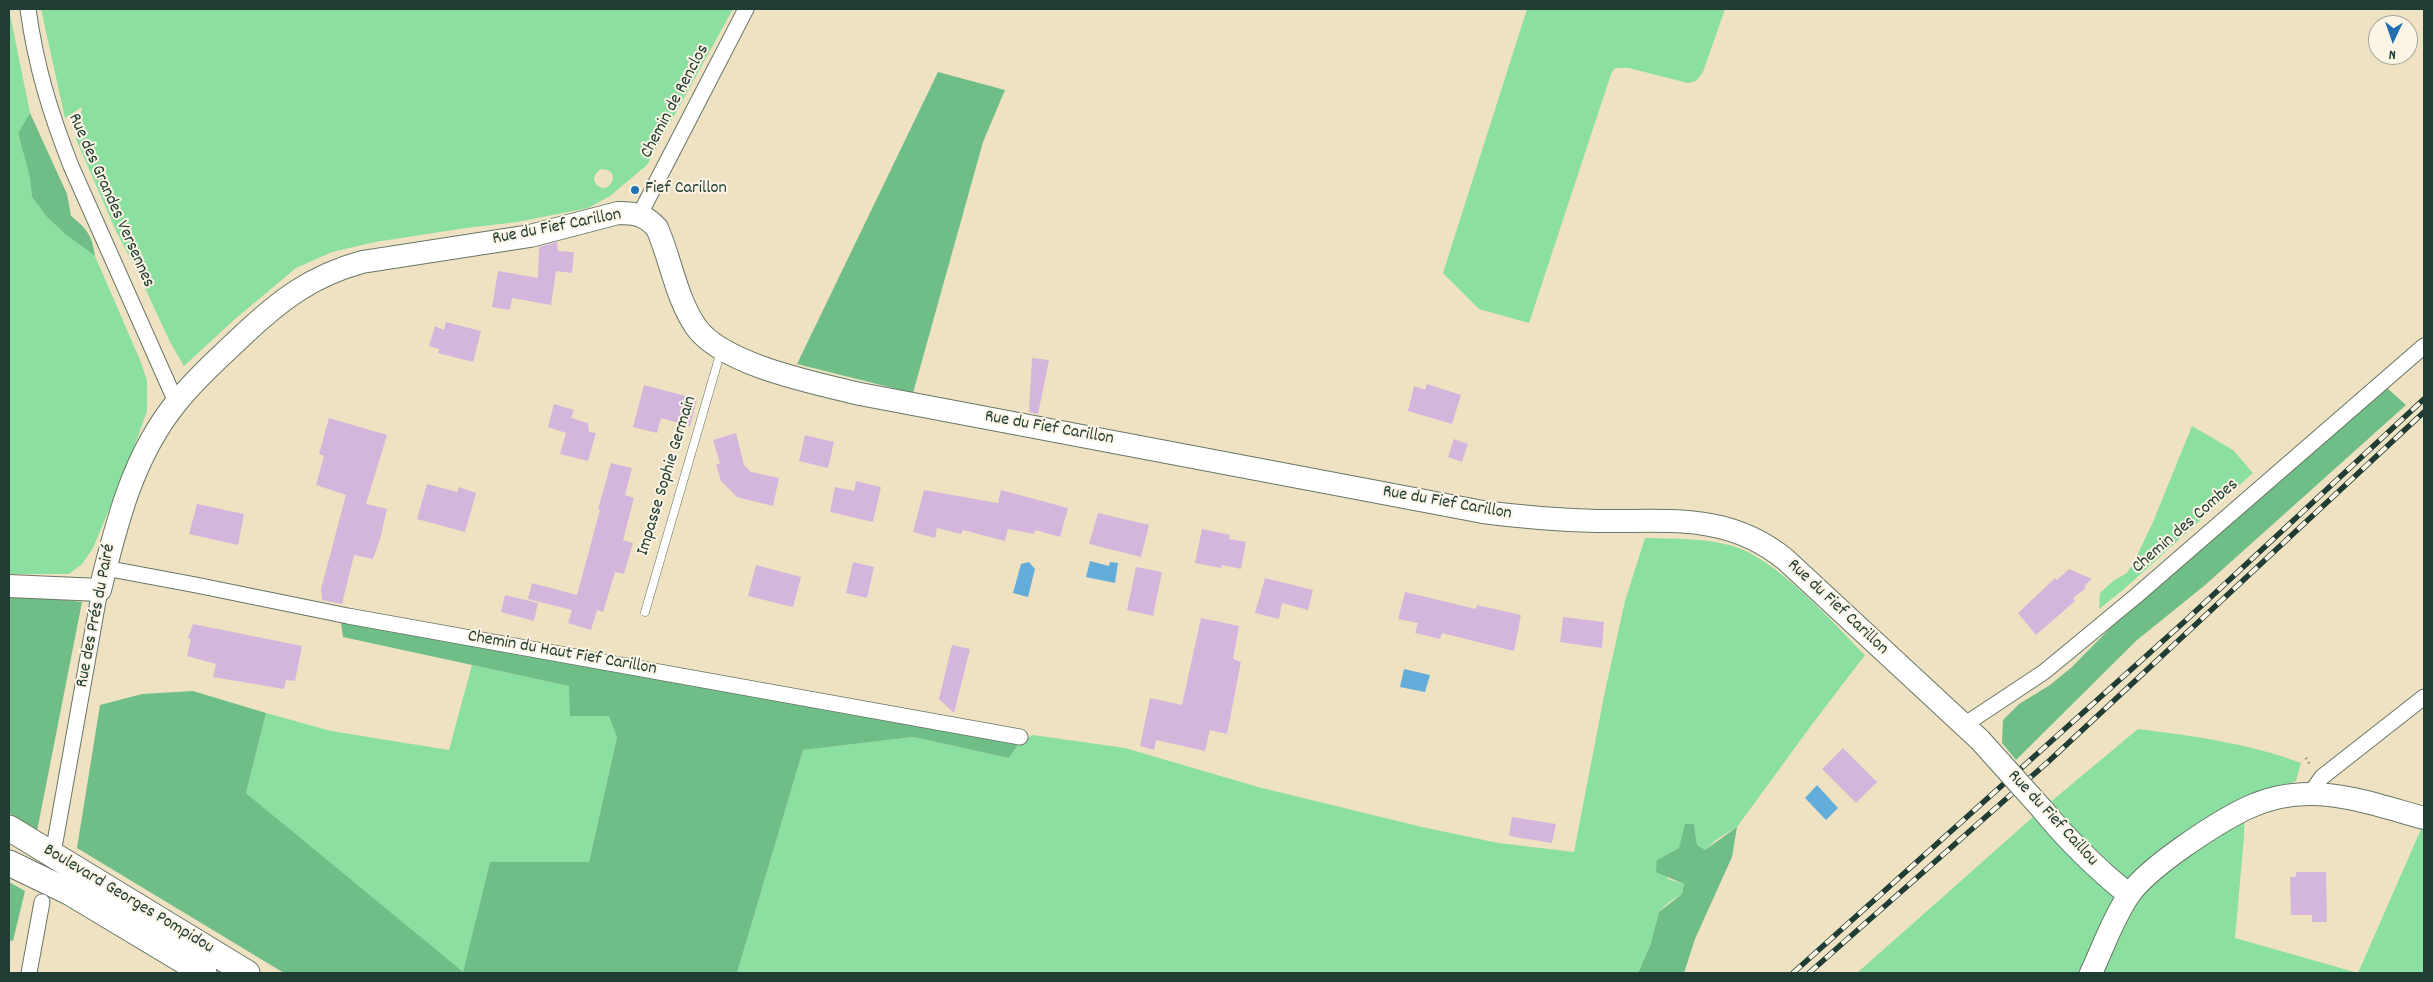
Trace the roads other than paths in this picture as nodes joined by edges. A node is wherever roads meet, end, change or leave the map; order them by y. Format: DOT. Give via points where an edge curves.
graph roads {
  1 [pos="28,9"];
  2 [pos="746,9"];
  3 [pos="640,214"];
  4 [pos="2424,346"];
  5 [pos="721,349"];
  6 [pos="176,402"];
  7 [pos="105,568"];
  8 [pos="9,586"];
  9 [pos="100,590"];
  10 [pos="645,612"];
  11 [pos="2424,697"];
  12 [pos="1964,725"];
  13 [pos="1020,737"];
  14 [pos="1980,740"];
  15 [pos="2310,794"];
  16 [pos="2424,818"];
  17 [pos="9,828"];
  18 [pos="9,842"];
  19 [pos="55,842"];
  20 [pos="9,863"];
  21 [pos="2129,895"];
  22 [pos="42,902"];
  23 [pos="29,973"];
  24 [pos="204,973"];
  25 [pos="222,973"];
  26 [pos="246,973"];
  27 [pos="2091,973"];
  1 -- 6 [label="street, Rue des Grandes Versennes" via="33,48 57,130"];
  2 -- 3 [label="street, Chemin de Renclos"];
  3 -- 5 [label="street, Rue du Fief Carillon" via="657,228 681,297 697,328"];
  3 -- 6 [label="street, Rue du Fief Carillon" via="618,213 530,236 394,256 336,269 291,293 245,333"];
  4 -- 12 [label="street, Chemin des Combes" via="2044,672"];
  5 -- 10 [label="lane, Impasse Sophie Germain"];
  5 -- 12 [label="street, Rue du Fief Carillon" via="810,382 860,394 1475,510 1566,520 1693,523 1737,530 1770,547 1786,560"];
  6 -- 7 [label="street, Rue des Prés du Pairé" via="153,438 128,491"];
  7 -- 9 [label="street, Rue des Prés du Pairé"];
  7 -- 13 [label="street, Chemin du Haut Fief Carillon" via="339,615"];
  8 -- 9 [label="street"];
  9 -- 19 [label="street, Rue des Prés du Pairé"];
  11 -- 15 [label="street" via="2322,777"];
  12 -- 14 [label="street, Rue du Fief Carillon"];
  14 -- 21 [label="street, Rue du Fief Caillou, bridge" via="2060,832"];
  15 -- 16 [label="street" via="2348,799"];
  15 -- 21 [label="street" via="2292,795 2247,808 2192,841 2148,875"];
  17 -- 26 [label="main road, Boulevard Georges Pompidou"];
  18 -- 25 [label="main road, Boulevard Georges Pompidou"];
  20 -- 24 [label="main road" via="69,892"];
  21 -- 27 [label="street"];
  22 -- 23 [label="street"];
}
